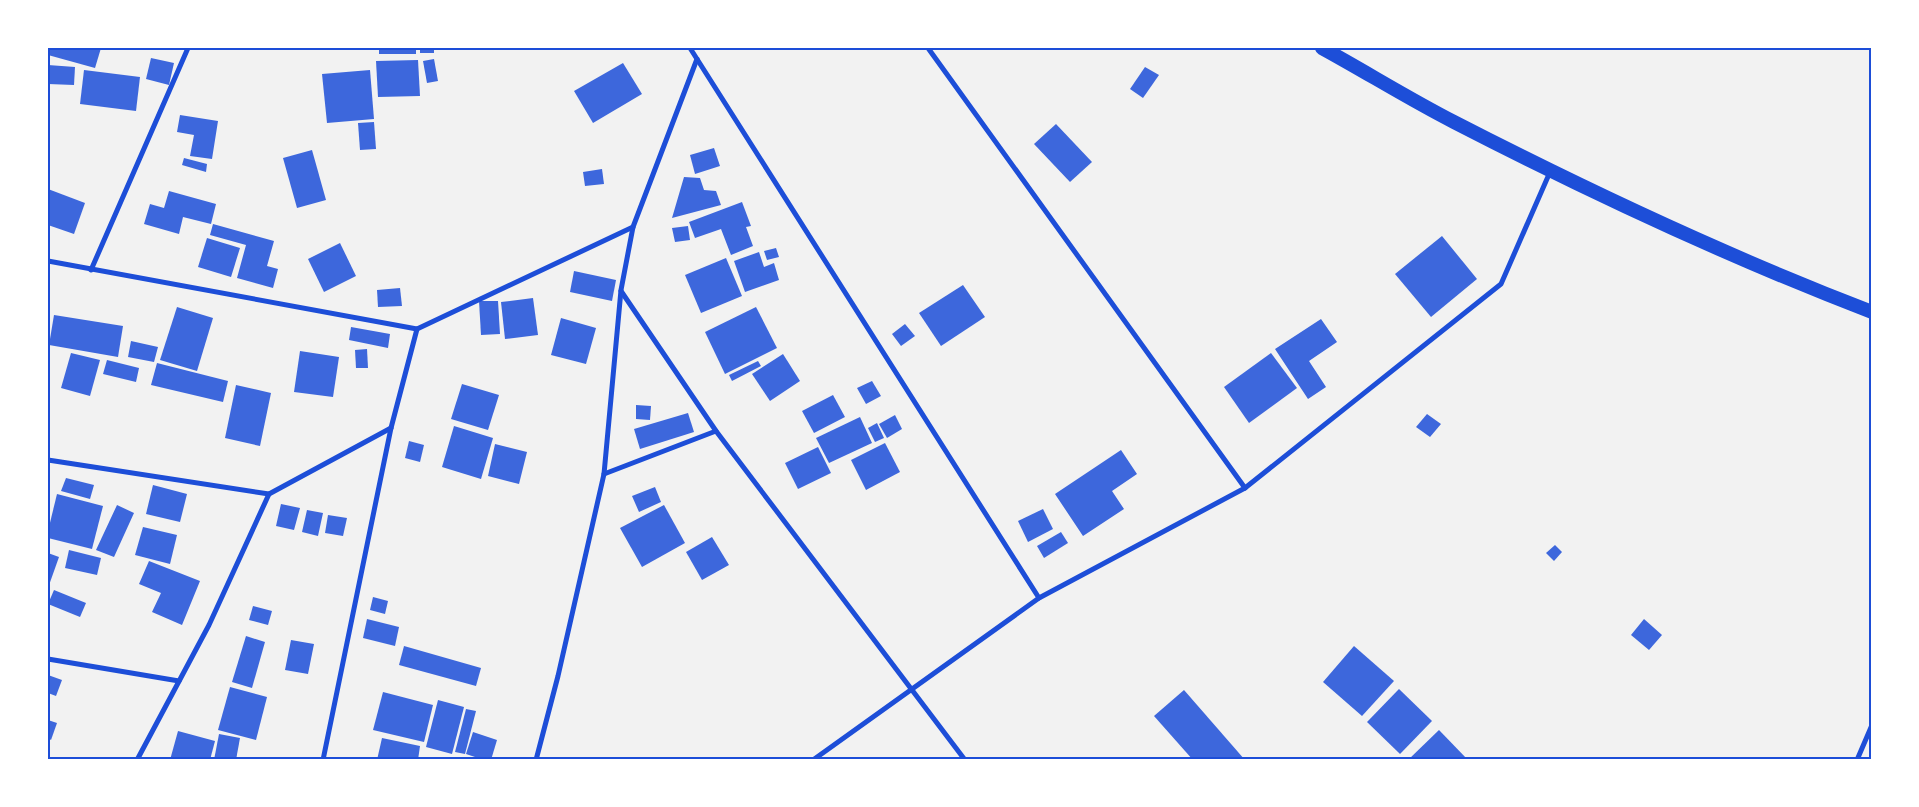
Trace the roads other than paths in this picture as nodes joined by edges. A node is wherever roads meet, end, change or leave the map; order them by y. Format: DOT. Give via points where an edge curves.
graph roads {
  1 [pos="188,48"];
  2 [pos="690,48"];
  3 [pos="928,48"];
  4 [pos="1322,48"];
  5 [pos="697,59"];
  6 [pos="1551,170"];
  7 [pos="633,227"];
  8 [pos="48,261"];
  9 [pos="91,270"];
  10 [pos="621,290"];
  11 [pos="1872,312"];
  12 [pos="417,328"];
  13 [pos="391,428"];
  14 [pos="716,431"];
  15 [pos="48,460"];
  16 [pos="604,474"];
  17 [pos="1245,488"];
  18 [pos="270,494"];
  19 [pos="1039,598"];
  20 [pos="48,659"];
  21 [pos="179,681"];
  22 [pos="913,688"];
  23 [pos="1872,725"];
  24 [pos="137,760"];
  25 [pos="323,760"];
  26 [pos="536,760"];
  27 [pos="813,760"];
  28 [pos="965,760"];
  29 [pos="1857,760"];
  1 -- 9 [label="street"];
  2 -- 5 [label="street"];
  3 -- 17 [label="street"];
  4 -- 6 [label="highway" via="1453,122"];
  5 -- 7 [label="street"];
  5 -- 19 [label="street"];
  6 -- 11 [label="highway" via="1650,217"];
  6 -- 17 [label="street" via="1501,284"];
  7 -- 10 [label="street"];
  7 -- 12 [label="street"];
  8 -- 9 [label="street"];
  9 -- 12 [label="street"];
  10 -- 14 [label="street"];
  10 -- 16 [label="street"];
  12 -- 13 [label="street"];
  13 -- 18 [label="street"];
  13 -- 25 [label="street"];
  14 -- 16 [label="street"];
  14 -- 22 [label="street"];
  15 -- 18 [label="street"];
  16 -- 26 [label="street"];
  17 -- 19 [label="street"];
  18 -- 21 [label="street"];
  19 -- 22 [label="street"];
  20 -- 21 [label="street"];
  21 -- 24 [label="street"];
  22 -- 27 [label="street"];
  22 -- 28 [label="street"];
  23 -- 29 [label="street"];
}
